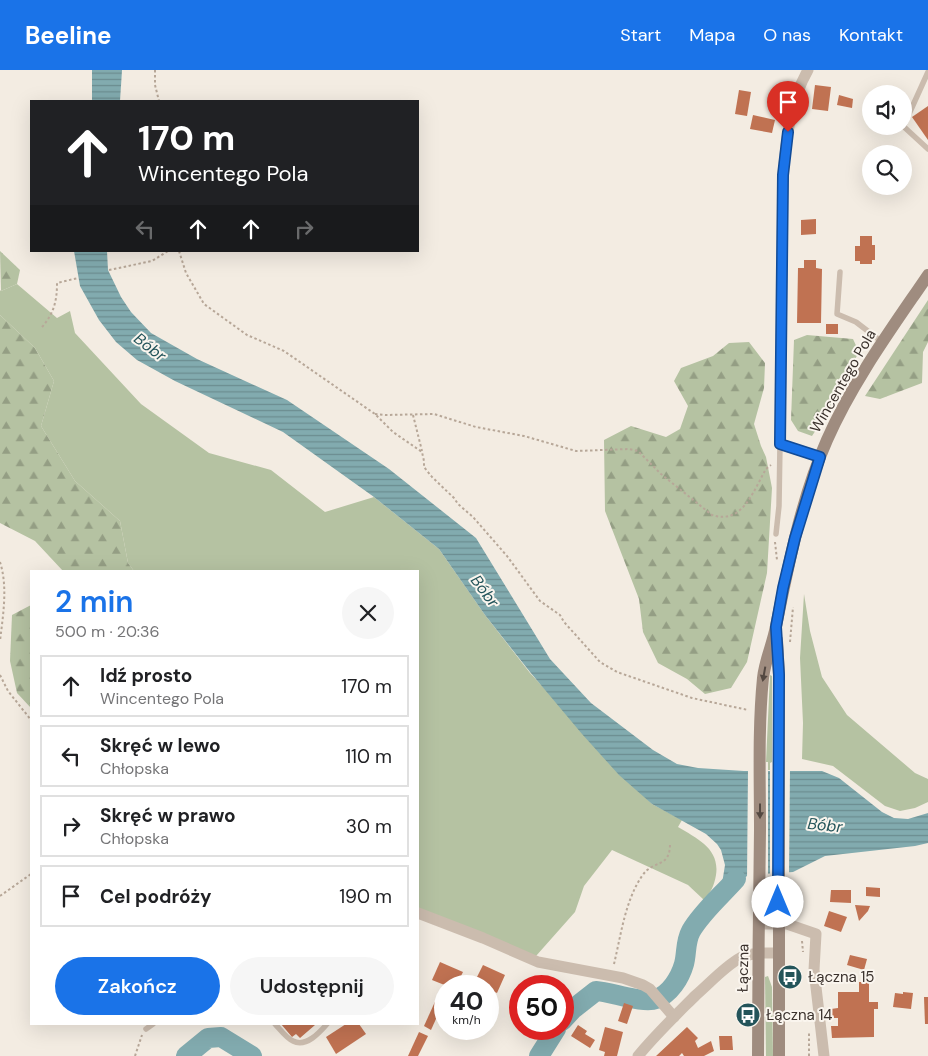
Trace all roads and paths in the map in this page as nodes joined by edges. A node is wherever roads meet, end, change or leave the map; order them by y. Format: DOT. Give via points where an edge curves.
graph roads {
  1 [pos="155,70"];
  2 [pos="808,70"];
  3 [pos="928,72"];
  4 [pos="159,100"];
  5 [pos="912,108"];
  6 [pos="912,134"];
  7 [pos="928,149"];
  8 [pos="166,252"];
  9 [pos="179,252"];
  10 [pos="109,270"];
  11 [pos="840,272"];
  12 [pos="928,276"];
  13 [pos="78,278"];
  14 [pos="42,327"];
  15 [pos="882,342"];
  16 [pos="375,414"];
  17 [pos="413,415"];
  18 [pos="780,444"];
  19 [pos="422,452"];
  20 [pos="820,457"];
  21 [pos="779,458"];
  22 [pos="776,534"];
  23 [pos="780,560"];
  24 [pos="0,562"];
  25 [pos="793,604"];
  26 [pos="776,627"];
  27 [pos="0,641"];
  28 [pos="790,642"];
  29 [pos="0,675"];
  30 [pos="751,711"];
  31 [pos="30,719"];
  32 [pos="670,844"];
  33 [pos="30,875"];
  34 [pos="0,896"];
  35 [pos="419,913"];
  36 [pos="760,924"];
  37 [pos="778,924"];
  38 [pos="759,953"];
  39 [pos="778,953"];
  40 [pos="612,976"];
  41 [pos="674,1016"];
  42 [pos="151,1025"];
  43 [pos="276,1025"];
  44 [pos="326,1025"];
  45 [pos="146,1029"];
  46 [pos="135,1056"];
  47 [pos="638,1056"];
  48 [pos="758,1056"];
  49 [pos="779,1056"];
  50 [pos="824,1056"];
  1 -- 4 [label="path"];
  2 -- 18 [label="street" via="795,102 783,175"];
  3 -- 5 [label="lane"];
  6 -- 7 [label="lane"];
  8 -- 10 [label="path" via="152,261"];
  9 -- 16 [label="path" via="186,273 204,304 247,334 284,351"];
  11 -- 15 [label="lane" via="837,314 856,322"];
  12 -- 15 [label="main road, Wincentego Pola"];
  13 -- 14 [label="path" via="57,283 54,310"];
  15 -- 20 [label="main road, Wincentego Pola" via="839,415"];
  16 -- 17 [label="path"];
  16 -- 19 [label="path" via="393,432"];
  17 -- 19 [label="path"];
  17 -- 21 [label="path" via="434,414 576,452 638,451 661,474 720,517 729,517 745,506 766,469"];
  18 -- 20 [label="street"];
  18 -- 21 [label="lane"];
  19 -- 30 [label="path" via="424,467 432,478 473,517 540,601 560,615 600,662 617,672 692,698"];
  20 -- 26 [label="main road, Wincentego Pola" via="795,538"];
  21 -- 22 [label="lane"];
  22 -- 23 [label="path" via="777,560"];
  24 -- 27 [label="path" via="4,583"];
  25 -- 28 [label="path"];
  26 -- 36 [label="main road, Łączna, one-way" via="764,675 760,762"];
  26 -- 37 [label="main road" via="779,675"];
  29 -- 31 [label="path"];
  32 -- 40 [label="path" via="667,860 646,870 640,878 630,902"];
  33 -- 34 [label="path"];
  35 -- 40 [label="street" via="538,962"];
  36 -- 37 [label="street"];
  36 -- 38 [label="main road, Łączna"];
  37 -- 39 [label="main road"];
  37 -- 50 [label="street" via="816,934 814,970"];
  38 -- 39 [label="street"];
  38 -- 41 [label="street" via="738,960"];
  38 -- 48 [label="main road, Łączna"];
  39 -- 49 [label="main road"];
  40 -- 41 [label="street" via="650,989"];
  41 -- 47 [label="street"];
  42 -- 45 [label="lane"];
  43 -- 44 [label="lane" via="292,1041 301,1044"];
  45 -- 46 [label="path"];
}
